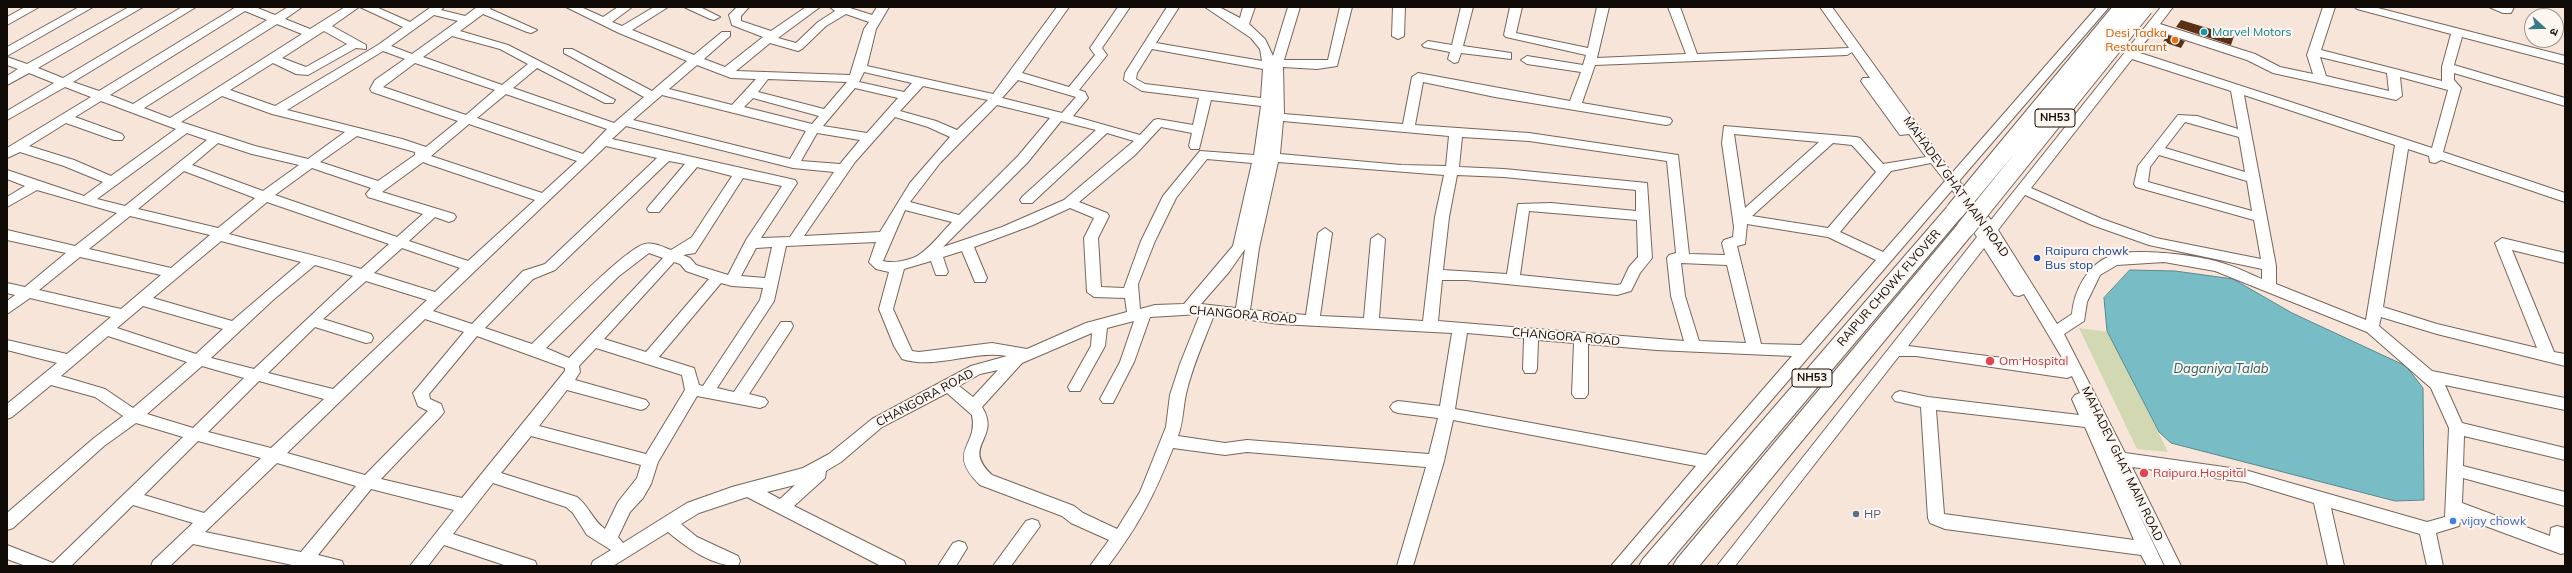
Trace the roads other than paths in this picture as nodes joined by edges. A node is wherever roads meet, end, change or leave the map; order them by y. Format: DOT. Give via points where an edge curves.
graph roads {
  1 [pos="32,7"];
  2 [pos="87,7"];
  3 [pos="137,7"];
  4 [pos="190,7"];
  5 [pos="245,7"];
  6 [pos="296,7"];
  7 [pos="353,7"];
  8 [pos="366,7"];
  9 [pos="626,7"];
  10 [pos="662,7"];
  11 [pos="690,7"];
  12 [pos="743,7"];
  13 [pos="814,7"];
  14 [pos="883,7"];
  15 [pos="1063,7"];
  16 [pos="1124,7"];
  17 [pos="1173,7"];
  18 [pos="1211,7"];
  19 [pos="1249,7"];
  20 [pos="1294,7"];
  21 [pos="1346,7"];
  22 [pos="1396,7"];
  23 [pos="1467,7"];
  24 [pos="1516,7"];
  25 [pos="1603,7"];
  26 [pos="1674,7"];
  27 [pos="1816,7"];
  28 [pos="1826,7"];
  29 [pos="2103,7"];
  30 [pos="2124,7"];
  31 [pos="2144,7"];
  32 [pos="2167,7"];
  33 [pos="2329,7"];
  34 [pos="2361,7"];
  35 [pos="2495,7"];
  36 [pos="2508,7"];
  37 [pos="483,8"];
  38 [pos="581,8"];
  39 [pos="840,8"];
  40 [pos="435,9"];
  41 [pos="714,16"];
  42 [pos="276,20"];
  43 [pos="466,20"];
  44 [pos="874,20"];
  45 [pos="7,22"];
  46 [pos="604,22"];
  47 [pos="2153,25"];
  48 [pos="324,26"];
  49 [pos="411,26"];
  50 [pos="1243,26"];
  51 [pos="531,30"];
  52 [pos="623,31"];
  53 [pos="452,32"];
  54 [pos="2457,32"];
  55 [pos="311,34"];
  56 [pos="726,34"];
  57 [pos="1398,36"];
  58 [pos="771,37"];
  59 [pos="355,44"];
  60 [pos="1148,45"];
  61 [pos="1428,45"];
  62 [pos="377,50"];
  63 [pos="568,51"];
  64 [pos="1847,51"];
  65 [pos="7,52"];
  66 [pos="2314,52"];
  67 [pos="1455,54"];
  68 [pos="2130,54"];
  69 [pos="1507,56"];
  70 [pos="273,58"];
  71 [pos="416,58"];
  72 [pos="1693,58"];
  73 [pos="694,59"];
  74 [pos="1527,60"];
  75 [pos="2565,60"];
  76 [pos="7,61"];
  77 [pos="1590,61"];
  78 [pos="536,63"];
  79 [pos="1273,64"];
  80 [pos="2448,67"];
  81 [pos="31,68"];
  82 [pos="860,68"];
  83 [pos="2393,71"];
  84 [pos="727,72"];
  85 [pos="766,74"];
  86 [pos="1015,75"];
  87 [pos="2321,79"];
  88 [pos="921,80"];
  89 [pos="854,81"];
  90 [pos="7,82"];
  91 [pos="65,82"];
  92 [pos="2455,88"];
  93 [pos="505,89"];
  94 [pos="2237,90"];
  95 [pos="220,91"];
  96 [pos="1072,91"];
  97 [pos="654,93"];
  98 [pos="750,94"];
  99 [pos="1206,94"];
  100 [pos="906,96"];
  101 [pos="100,98"];
  102 [pos="995,99"];
  103 [pos="609,100"];
  104 [pos="2565,102"];
  105 [pos="1268,103"];
  106 [pos="1575,106"];
  107 [pos="136,108"];
  108 [pos="734,110"];
  109 [pos="276,111"];
  110 [pos="891,112"];
  111 [pos="827,114"];
  112 [pos="7,116"];
  113 [pos="1277,116"];
  114 [pos="1062,117"];
  115 [pos="65,118"];
  116 [pos="468,119"];
  117 [pos="1666,121"];
  118 [pos="172,122"];
  119 [pos="619,124"];
  120 [pos="185,128"];
  121 [pos="1105,128"];
  122 [pos="1408,128"];
  123 [pos="815,129"];
  124 [pos="1199,130"];
  125 [pos="355,131"];
  126 [pos="1456,133"];
  127 [pos="2245,135"];
  128 [pos="959,136"];
  129 [pos="868,137"];
  130 [pos="118,138"];
  131 [pos="217,138"];
  132 [pos="1832,138"];
  133 [pos="1143,140"];
  134 [pos="603,141"];
  135 [pos="2402,144"];
  136 [pos="1195,146"];
  137 [pos="19,147"];
  138 [pos="2156,150"];
  139 [pos="7,154"];
  140 [pos="666,156"];
  141 [pos="2436,156"];
  142 [pos="422,157"];
  143 [pos="1272,157"];
  144 [pos="585,159"];
  145 [pos="1259,160"];
  146 [pos="1926,161"];
  147 [pos="694,162"];
  148 [pos="309,163"];
  149 [pos="793,164"];
  150 [pos="182,166"];
  151 [pos="843,169"];
  152 [pos="1883,172"];
  153 [pos="740,173"];
  154 [pos="1451,173"];
  155 [pos="7,174"];
  156 [pos="2252,178"];
  157 [pos="112,181"];
  158 [pos="1950,184"];
  159 [pos="36,185"];
  160 [pos="380,186"];
  161 [pos="2023,188"];
  162 [pos="264,197"];
  163 [pos="543,198"];
  164 [pos="2565,198"];
  165 [pos="1027,200"];
  166 [pos="86,201"];
  167 [pos="7,203"];
  168 [pos="1069,203"];
  169 [pos="2565,204"];
  170 [pos="902,205"];
  171 [pos="654,210"];
  172 [pos="127,211"];
  173 [pos="432,213"];
  174 [pos="1643,216"];
  175 [pos="2259,216"];
  176 [pos="449,217"];
  177 [pos="1741,219"];
  178 [pos="961,220"];
  179 [pos="1831,232"];
  180 [pos="1325,233"];
  181 [pos="1988,233"];
  182 [pos="218,234"];
  183 [pos="7,235"];
  184 [pos="883,237"];
  185 [pos="1378,239"];
  186 [pos="693,241"];
  187 [pos="397,242"];
  188 [pos="751,243"];
  189 [pos="786,243"];
  190 [pos="966,243"];
  191 [pos="79,250"];
  192 [pos="930,255"];
  193 [pos="671,257"];
  194 [pos="2565,258"];
  195 [pos="312,259"];
  196 [pos="1683,259"];
  197 [pos="1885,259"];
  198 [pos="1733,260"];
  199 [pos="685,261"];
  200 [pos="898,266"];
  201 [pos="2269,266"];
  202 [pos="470,267"];
  203 [pos="941,272"];
  204 [pos="172,273"];
  205 [pos="364,275"];
  206 [pos="1436,275"];
  207 [pos="980,278"];
  208 [pos="725,279"];
  209 [pos="1513,279"];
  210 [pos="772,283"];
  211 [pos="2269,286"];
  212 [pos="7,288"];
  213 [pos="1132,293"];
  214 [pos="26,294"];
  215 [pos="438,298"];
  216 [pos="140,300"];
  217 [pos="7,309"];
  218 [pos="1188,309"];
  219 [pos="1209,310"];
  220 [pos="2375,310"];
  221 [pos="423,313"];
  222 [pos="122,314"];
  223 [pos="1139,314"];
  224 [pos="1242,314"];
  225 [pos="312,321"];
  226 [pos="1312,321"];
  227 [pos="1371,323"];
  228 [pos="1100,324"];
  229 [pos="786,326"];
  230 [pos="1430,326"];
  231 [pos="233,327"];
  232 [pos="1460,328"];
  233 [pos="2372,328"];
  234 [pos="105,330"];
  235 [pos="477,330"];
  236 [pos="2055,332"];
  237 [pos="1531,334"];
  238 [pos="366,338"];
  239 [pos="1581,339"];
  240 [pos="592,341"];
  241 [pos="7,345"];
  242 [pos="1693,346"];
  243 [pos="1755,349"];
  244 [pos="535,350"];
  245 [pos="1806,350"];
  246 [pos="1895,351"];
  247 [pos="2548,356"];
  248 [pos="1022,357"];
  249 [pos="650,359"];
  250 [pos="69,360"];
  251 [pos="199,360"];
  252 [pos="2565,360"];
  253 [pos="571,365"];
  254 [pos="1530,369"];
  255 [pos="2067,372"];
  256 [pos="257,376"];
  257 [pos="2427,376"];
  258 [pos="47,378"];
  259 [pos="563,383"];
  260 [pos="948,385"];
  261 [pos="1075,387"];
  262 [pos="700,392"];
  263 [pos="1580,394"];
  264 [pos="336,396"];
  265 [pos="1900,397"];
  266 [pos="738,398"];
  267 [pos="1108,399"];
  268 [pos="760,402"];
  269 [pos="1928,403"];
  270 [pos="640,404"];
  271 [pos="2565,404"];
  272 [pos="973,407"];
  273 [pos="1398,407"];
  274 [pos="9,409"];
  275 [pos="1447,413"];
  276 [pos="134,416"];
  277 [pos="2090,422"];
  278 [pos="2457,428"];
  279 [pos="526,429"];
  280 [pos="197,435"];
  281 [pos="1167,441"];
  282 [pos="273,455"];
  283 [pos="2565,455"];
  284 [pos="836,458"];
  285 [pos="2115,459"];
  286 [pos="650,461"];
  287 [pos="1436,461"];
  288 [pos="1709,462"];
  289 [pos="2455,470"];
  290 [pos="490,476"];
  291 [pos="368,482"];
  292 [pos="749,490"];
  293 [pos="2321,497"];
  294 [pos="132,498"];
  295 [pos="2565,499"];
  296 [pos="466,506"];
  297 [pos="2454,507"];
  298 [pos="781,508"];
  299 [pos="205,520"];
  300 [pos="7,523"];
  301 [pos="669,523"];
  302 [pos="1032,526"];
  303 [pos="2427,529"];
  304 [pos="2565,535"];
  305 [pos="189,536"];
  306 [pos="441,537"];
  307 [pos="1121,538"];
  308 [pos="608,540"];
  309 [pos="960,548"];
  310 [pos="2146,548"];
  311 [pos="624,549"];
  312 [pos="7,552"];
  313 [pos="303,561"];
  314 [pos="732,561"];
  315 [pos="1687,564"];
  316 [pos="46,566"];
  317 [pos="60,566"];
  318 [pos="158,566"];
  319 [pos="336,566"];
  320 [pos="418,566"];
  321 [pos="529,566"];
  322 [pos="599,566"];
  323 [pos="898,566"];
  324 [pos="946,566"];
  325 [pos="1001,566"];
  326 [pos="1098,566"];
  327 [pos="1405,566"];
  328 [pos="1619,566"];
  329 [pos="1652,566"];
  330 [pos="1725,566"];
  331 [pos="2156,566"];
  332 [pos="2173,566"];
  333 [pos="2336,566"];
  334 [pos="2435,566"];
  1 -- 45 [label="street"];
  2 -- 65 [label="street"];
  3 -- 81 [label="street"];
  4 -- 91 [label="street"];
  5 -- 42 [label="street"];
  5 -- 101 [label="street"];
  6 -- 42 [label="street"];
  7 -- 48 [label="street"];
  8 -- 49 [label="street"];
  9 -- 46 [label="street"];
  10 -- 52 [label="street"];
  11 -- 41 [label="street"];
  12 -- 58 [label="street" via="736,15 736,23"];
  13 -- 58 [label="street"];
  14 -- 44 [label="street"];
  15 -- 86 [label="street"];
  16 -- 96 [label="street" via="1096,48 1101,55"];
  17 -- 60 [label="street"];
  18 -- 50 [label="street"];
  19 -- 50 [label="street"];
  20 -- 79 [label="street"];
  21 -- 79 [label="street" via="1333,63 1324,66"];
  22 -- 57 [label="street"];
  23 -- 67 [label="street"];
  24 -- 77 [label="street" via="1510,35"];
  25 -- 77 [label="street"];
  26 -- 72 [label="street"];
  27 -- 64 [label="street"];
  28 -- 158 [label="street, MAHADEV GHAT MAIN ROAD"];
  29 -- 158 [label="street"];
  30 -- 329 [label="highway, RAIPUR CHOWK FLYOVER / NH53, bridge"];
  31 -- 315 [label="highway, RAIPUR CHOWK FLYOVER / NH53, bridge" via="1961,234"];
  32 -- 47 [label="street"];
  33 -- 66 [label="street"];
  34 -- 54 [label="street"];
  35 -- 36 [label="street" via="2507,11"];
  37 -- 43 [label="street"];
  37 -- 51 [label="street"];
  38 -- 46 [label="street"];
  39 -- 44 [label="street"];
  39 -- 58 [label="street" via="798,47"];
  40 -- 43 [label="street"];
  40 -- 49 [label="street"];
  42 -- 55 [label="street"];
  42 -- 107 [label="street"];
  43 -- 53 [label="street"];
  44 -- 82 [label="street"];
  46 -- 52 [label="street"];
  47 -- 68 [label="street"];
  47 -- 87 [label="street" via="2251,57 2277,70"];
  48 -- 55 [label="street"];
  48 -- 59 [label="street"];
  49 -- 62 [label="street"];
  50 -- 79 [label="street" via="1258,37"];
  52 -- 73 [label="street"];
  53 -- 71 [label="street"];
  53 -- 78 [label="street" via="504,47"];
  54 -- 75 [label="street"];
  54 -- 80 [label="street"];
  55 -- 70 [label="street"];
  56 -- 73 [label="street"];
  58 -- 84 [label="street"];
  59 -- 62 [label="street"];
  59 -- 70 [label="street" via="308,72 300,71"];
  60 -- 79 [label="street"];
  60 -- 99 [label="street" via="1129,76 1133,83 1142,87"];
  61 -- 67 [label="street"];
  62 -- 71 [label="street"];
  62 -- 109 [label="street"];
  63 -- 97 [label="street"];
  64 -- 72 [label="street"];
  64 -- 146 [label="street"];
  66 -- 83 [label="street"];
  66 -- 87 [label="street"];
  67 -- 69 [label="street"];
  68 -- 94 [label="street"];
  68 -- 161 [label="street"];
  70 -- 95 [label="street"];
  71 -- 93 [label="street"];
  71 -- 116 [label="street" via="379,83 376,89"];
  72 -- 77 [label="street"];
  73 -- 84 [label="street"];
  73 -- 97 [label="street"];
  74 -- 77 [label="street"];
  76 -- 81 [label="street"];
  77 -- 106 [label="street"];
  78 -- 93 [label="street"];
  78 -- 103 [label="street"];
  79 -- 105 [label="street"];
  79 -- 113 [label="street"];
  80 -- 92 [label="street" via="2448,82"];
  80 -- 104 [label="street"];
  81 -- 90 [label="street"];
  81 -- 91 [label="street"];
  82 -- 88 [label="street"];
  82 -- 89 [label="street"];
  83 -- 87 [label="street" via="2396,96"];
  83 -- 92 [label="street"];
  84 -- 85 [label="street"];
  85 -- 89 [label="street"];
  85 -- 98 [label="street"];
  86 -- 96 [label="street"];
  86 -- 102 [label="street"];
  88 -- 100 [label="street"];
  88 -- 102 [label="street"];
  89 -- 100 [label="street"];
  89 -- 111 [label="street"];
  91 -- 101 [label="street"];
  91 -- 112 [label="street"];
  92 -- 141 [label="street"];
  93 -- 116 [label="street"];
  93 -- 119 [label="street"];
  94 -- 127 [label="street"];
  94 -- 135 [label="street"];
  95 -- 109 [label="street"];
  95 -- 118 [label="street"];
  96 -- 114 [label="street" via="1079,93 1082,98"];
  97 -- 108 [label="street"];
  97 -- 119 [label="street"];
  98 -- 108 [label="street"];
  98 -- 111 [label="street"];
  99 -- 105 [label="street"];
  99 -- 124 [label="street"];
  100 -- 110 [label="street"];
  101 -- 107 [label="street"];
  101 -- 115 [label="street"];
  102 -- 114 [label="street"];
  102 -- 128 [label="street"];
  105 -- 145 [label="street"];
  106 -- 117 [label="street"];
  106 -- 122 [label="street" via="1418,77"];
  107 -- 118 [label="street"];
  108 -- 123 [label="street"];
  109 -- 125 [label="street"];
  110 -- 128 [label="street" via="932,124"];
  110 -- 129 [label="street"];
  111 -- 123 [label="street"];
  113 -- 122 [label="street"];
  113 -- 143 [label="street"];
  114 -- 121 [label="street"];
  114 -- 178 [label="street"];
  115 -- 130 [label="street"];
  115 -- 137 [label="street"];
  116 -- 142 [label="street"];
  116 -- 144 [label="street"];
  118 -- 120 [label="street"];
  119 -- 134 [label="street"];
  119 -- 149 [label="street"];
  120 -- 131 [label="street"];
  120 -- 157 [label="street"];
  121 -- 133 [label="street"];
  121 -- 165 [label="street"];
  122 -- 126 [label="street"];
  123 -- 129 [label="street"];
  123 -- 149 [label="street"];
  124 -- 133 [label="street" via="1158,123"];
  124 -- 136 [label="street"];
  125 -- 142 [label="street" via="416,148 420,150"];
  125 -- 148 [label="street"];
  126 -- 154 [label="street"];
  126 -- 196 [label="street" via="1529,137 1673,158"];
  127 -- 138 [label="street" via="2182,118"];
  127 -- 156 [label="street"];
  128 -- 170 [label="street" via="916,183"];
  129 -- 151 [label="street"];
  131 -- 148 [label="street" via="252,150"];
  131 -- 150 [label="street"];
  132 -- 152 [label="street" via="1856,142"];
  132 -- 177 [label="street"];
  132 -- 177 [label="street" via="1728,129 1730,160"];
  133 -- 168 [label="street"];
  134 -- 140 [label="street"];
  134 -- 144 [label="street"];
  135 -- 141 [label="street"];
  135 -- 220 [label="street"];
  137 -- 139 [label="street"];
  137 -- 157 [label="street" via="69,163"];
  138 -- 156 [label="street"];
  138 -- 175 [label="street" via="2144,166 2141,184 2199,202"];
  140 -- 147 [label="street"];
  140 -- 235 [label="street" via="550,267 528,275"];
  141 -- 164 [label="street"];
  141 -- 169 [label="street"];
  142 -- 160 [label="street"];
  142 -- 163 [label="street"];
  143 -- 154 [label="street"];
  143 -- 224 [label="street" via="1252,248"];
  144 -- 163 [label="street"];
  145 -- 213 [label="street" via="1204,154 1170,196 1131,284"];
  145 -- 218 [label="street" via="1239,246"];
  146 -- 152 [label="street" via="1887,167"];
  146 -- 158 [label="street"];
  147 -- 153 [label="street"];
  147 -- 171 [label="street"];
  148 -- 160 [label="street"];
  148 -- 162 [label="street"];
  149 -- 151 [label="street"];
  150 -- 162 [label="street"];
  150 -- 172 [label="street"];
  151 -- 189 [label="street"];
  152 -- 179 [label="street"];
  153 -- 186 [label="street"];
  153 -- 188 [label="street" via="790,183"];
  154 -- 174 [label="street" via="1504,173 1642,186"];
  154 -- 206 [label="street" via="1442,217"];
  155 -- 159 [label="street"];
  156 -- 175 [label="street"];
  157 -- 166 [label="street"];
  158 -- 181 [label="street, MAHADEV GHAT MAIN ROAD"];
  158 -- 197 [label="street"];
  159 -- 166 [label="street"];
  159 -- 167 [label="street"];
  160 -- 173 [label="street" via="373,194"];
  161 -- 181 [label="street"];
  161 -- 201 [label="street" via="2097,222 2154,242"];
  162 -- 182 [label="street"];
  162 -- 187 [label="street"];
  163 -- 202 [label="street"];
  166 -- 172 [label="street"];
  168 -- 190 [label="street" via="1016,227"];
  168 -- 213 [label="street" via="1102,216 1091,238 1094,292"];
  170 -- 178 [label="street"];
  170 -- 184 [label="street"];
  172 -- 182 [label="street"];
  172 -- 191 [label="street"];
  173 -- 176 [label="street"];
  173 -- 187 [label="street"];
  174 -- 209 [label="street" via="1645,258 1634,270 1626,287 1617,290"];
  174 -- 209 [label="street" via="1551,207 1523,207"];
  175 -- 201 [label="street"];
  177 -- 179 [label="street"];
  177 -- 198 [label="street" via="1740,241 1729,243"];
  178 -- 192 [label="street"];
  179 -- 197 [label="street"];
  180 -- 226 [label="street"];
  181 -- 236 [label="street, MAHADEV GHAT MAIN ROAD"];
  181 -- 246 [label="street"];
  181 -- 255 [label="street" via="1990,250 2038,321"];
  182 -- 195 [label="street" via="279,253"];
  182 -- 204 [label="street"];
  183 -- 191 [label="street"];
  184 -- 189 [label="street"];
  184 -- 200 [label="street" via="876,262 883,267"];
  185 -- 227 [label="street"];
  186 -- 193 [label="street"];
  186 -- 199 [label="street"];
  187 -- 202 [label="street"];
  187 -- 205 [label="street"];
  188 -- 189 [label="street"];
  188 -- 208 [label="street"];
  189 -- 210 [label="street"];
  190 -- 192 [label="street"];
  190 -- 207 [label="street"];
  191 -- 204 [label="street"];
  191 -- 214 [label="street"];
  192 -- 200 [label="street"];
  192 -- 203 [label="street"];
  193 -- 199 [label="street"];
  193 -- 240 [label="street" via="626,308"];
  193 -- 244 [label="street" via="652,248 642,249"];
  194 -- 247 [label="street" via="2502,243"];
  195 -- 205 [label="street"];
  195 -- 231 [label="street"];
  196 -- 198 [label="street"];
  196 -- 242 [label="street" via="1674,258 1678,296"];
  197 -- 245 [label="street"];
  198 -- 243 [label="street"];
  199 -- 208 [label="street" via="691,268"];
  200 -- 248 [label="street" via="886,309 907,355 919,358 992,348"];
  201 -- 211 [label="street"];
  202 -- 215 [label="street"];
  204 -- 216 [label="street"];
  205 -- 215 [label="street"];
  205 -- 225 [label="street"];
  206 -- 209 [label="street"];
  206 -- 230 [label="street"];
  208 -- 210 [label="street"];
  208 -- 249 [label="street"];
  210 -- 262 [label="street" via="767,301"];
  211 -- 233 [label="street"];
  211 -- 236 [label="street" via="2217,266 2171,258 2114,260 2095,272 2080,302 2079,317"];
  212 -- 214 [label="street"];
  213 -- 223 [label="street"];
  214 -- 217 [label="street"];
  214 -- 222 [label="street"];
  215 -- 221 [label="street"];
  216 -- 222 [label="street"];
  216 -- 231 [label="street"];
  218 -- 219 [label="street, CHANGORA ROAD"];
  218 -- 223 [label="street, CHANGORA ROAD" via="1155,310"];
  219 -- 224 [label="street, CHANGORA ROAD"];
  219 -- 281 [label="street" via="1187,364 1178,395 1174,427"];
  220 -- 233 [label="street"];
  220 -- 247 [label="street" via="2437,329"];
  221 -- 235 [label="street"];
  221 -- 264 [label="street"];
  222 -- 234 [label="street"];
  223 -- 228 [label="street, CHANGORA ROAD"];
  223 -- 267 [label="street" via="1127,362"];
  224 -- 226 [label="street, CHANGORA ROAD"];
  225 -- 238 [label="street"];
  225 -- 256 [label="street"];
  226 -- 227 [label="street, CHANGORA ROAD"];
  227 -- 230 [label="street, CHANGORA ROAD"];
  228 -- 248 [label="street, CHANGORA ROAD"];
  228 -- 261 [label="street" via="1098,346"];
  229 -- 266 [label="street"];
  230 -- 232 [label="street, CHANGORA ROAD"];
  231 -- 251 [label="street"];
  232 -- 237 [label="street, CHANGORA ROAD"];
  232 -- 275 [label="street" via="1455,376"];
  233 -- 257 [label="street"];
  234 -- 250 [label="street"];
  234 -- 251 [label="street"];
  235 -- 244 [label="street"];
  235 -- 291 [label="street" via="460,345 421,393 423,402 436,408 436,412"];
  236 -- 285 [label="street, MAHADEV GHAT MAIN ROAD"];
  237 -- 239 [label="street, CHANGORA ROAD"];
  237 -- 254 [label="street"];
  239 -- 242 [label="street, CHANGORA ROAD"];
  239 -- 263 [label="street"];
  240 -- 249 [label="street"];
  240 -- 253 [label="street"];
  241 -- 250 [label="street"];
  242 -- 243 [label="street, CHANGORA ROAD"];
  243 -- 245 [label="street, CHANGORA ROAD"];
  244 -- 253 [label="street"];
  245 -- 288 [label="street"];
  246 -- 255 [label="street" via="1916,351"];
  246 -- 330 [label="street"];
  247 -- 252 [label="street"];
  248 -- 260 [label="street, CHANGORA ROAD" via="976,370"];
  248 -- 272 [label="street"];
  249 -- 262 [label="street" via="689,372"];
  250 -- 258 [label="street"];
  251 -- 256 [label="street"];
  251 -- 276 [label="street"];
  253 -- 259 [label="street" via="573,372"];
  255 -- 277 [label="street"];
  256 -- 264 [label="street"];
  256 -- 280 [label="street"];
  257 -- 271 [label="street"];
  257 -- 278 [label="street" via="2437,384"];
  258 -- 274 [label="street"];
  258 -- 276 [label="street" via="100,393"];
  259 -- 270 [label="street"];
  259 -- 279 [label="street"];
  260 -- 272 [label="street"];
  260 -- 284 [label="street, CHANGORA ROAD" via="876,423"];
  262 -- 266 [label="street"];
  262 -- 286 [label="street"];
  264 -- 282 [label="street"];
  265 -- 269 [label="street"];
  266 -- 268 [label="street"];
  269 -- 277 [label="street"];
  269 -- 310 [label="street" via="1936,518 1945,522"];
  272 -- 307 [label="street" via="980,415 982,423 970,454 977,473 986,480 1068,511 1076,518"];
  273 -- 275 [label="street"];
  275 -- 287 [label="street"];
  275 -- 288 [label="street"];
  276 -- 280 [label="street"];
  276 -- 300 [label="street" via="98,442"];
  277 -- 285 [label="street"];
  278 -- 283 [label="street"];
  278 -- 289 [label="street"];
  279 -- 286 [label="street"];
  279 -- 290 [label="street"];
  280 -- 282 [label="street"];
  280 -- 294 [label="street"];
  281 -- 287 [label="street" via="1225,449 1247,446"];
  281 -- 307 [label="street" via="1147,494"];
  282 -- 291 [label="street"];
  282 -- 299 [label="street"];
  284 -- 292 [label="street, CHANGORA ROAD" via="798,478"];
  284 -- 298 [label="street"];
  285 -- 293 [label="street" via="2245,476"];
  285 -- 310 [label="street"];
  285 -- 332 [label="street, MAHADEV GHAT MAIN ROAD"];
  286 -- 308 [label="street" via="645,479 624,507"];
  287 -- 327 [label="street"];
  288 -- 328 [label="street"];
  289 -- 295 [label="street"];
  289 -- 297 [label="street"];
  290 -- 296 [label="street"];
  290 -- 308 [label="street" via="570,502 578,508 593,530"];
  291 -- 296 [label="street"];
  291 -- 313 [label="street"];
  292 -- 298 [label="street"];
  292 -- 301 [label="street, CHANGORA ROAD" via="710,501"];
  293 -- 303 [label="street"];
  293 -- 333 [label="street"];
  294 -- 299 [label="street"];
  294 -- 317 [label="street"];
  296 -- 306 [label="street"];
  297 -- 303 [label="street" via="2453,521"];
  297 -- 304 [label="street" via="2561,547 2557,533"];
  298 -- 323 [label="street"];
  299 -- 305 [label="street"];
  301 -- 311 [label="street, CHANGORA ROAD"];
  301 -- 314 [label="street" via="691,542"];
  302 -- 325 [label="street"];
  303 -- 334 [label="street"];
  305 -- 313 [label="street"];
  305 -- 318 [label="street"];
  306 -- 320 [label="street"];
  306 -- 321 [label="street"];
  307 -- 326 [label="street"];
  308 -- 311 [label="street"];
  309 -- 324 [label="street"];
  310 -- 331 [label="street"];
  311 -- 322 [label="street, CHANGORA ROAD"];
  312 -- 316 [label="street"];
  313 -- 319 [label="street"];
}
